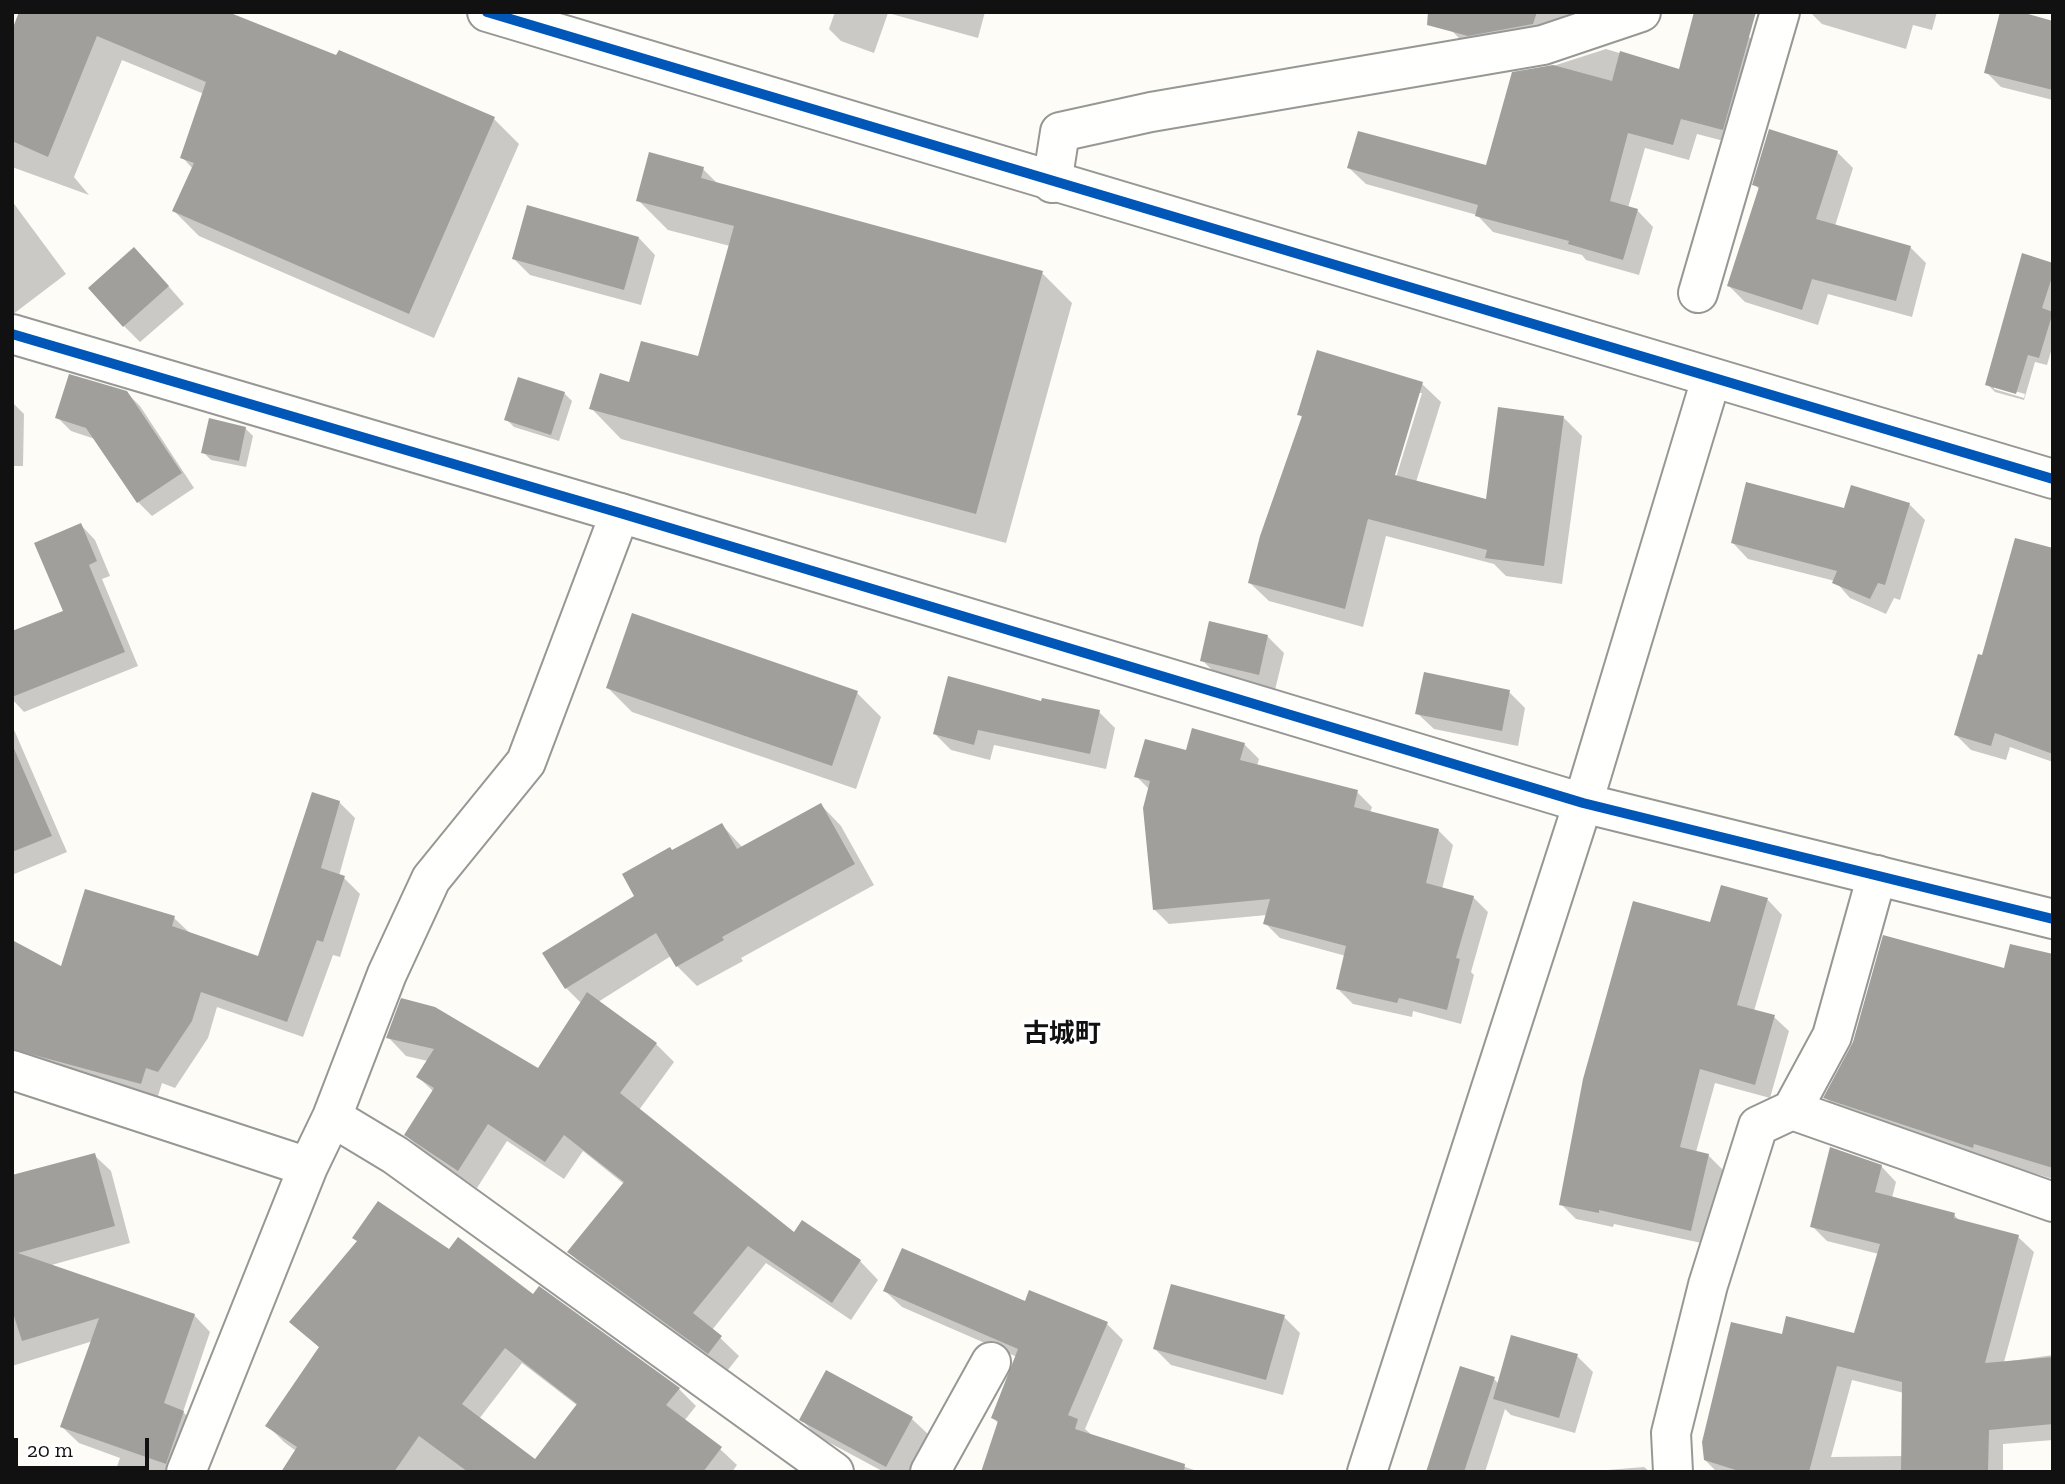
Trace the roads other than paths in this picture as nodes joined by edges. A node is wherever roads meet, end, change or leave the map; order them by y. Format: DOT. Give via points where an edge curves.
graph roads {
  1 [pos="487,12"];
  2 [pos="1641,12"];
  3 [pos="1780,12"];
  4 [pos="1052,183"];
  5 [pos="1698,293"];
  6 [pos="12,334"];
  7 [pos="1712,379"];
  8 [pos="2053,479"];
  9 [pos="620,513"];
  10 [pos="1583,803"];
  11 [pos="1877,875"];
  12 [pos="2053,919"];
  13 [pos="12,1070"];
  14 [pos="1792,1110"];
  15 [pos="332,1117"];
  16 [pos="309,1167"];
  17 [pos="2053,1202"];
  18 [pos="991,1362"];
  19 [pos="186,1472"];
  20 [pos="834,1472"];
  21 [pos="929,1472"];
  22 [pos="1367,1472"];
  23 [pos="1672,1472"];
  1 -- 4 [label="street"];
  2 -- 4 [label="street" via="1543,44 1060,132"];
  3 -- 5 [label="street"];
  4 -- 7 [label="street"];
  6 -- 9 [label="street"];
  7 -- 8 [label="street"];
  7 -- 10 [label="street"];
  9 -- 10 [label="street"];
  9 -- 15 [label="street" via="526,762 431,879 387,974"];
  10 -- 11 [label="street"];
  10 -- 22 [label="street"];
  11 -- 12 [label="street"];
  11 -- 14 [label="street" via="1832,1036"];
  13 -- 16 [label="street"];
  14 -- 17 [label="street"];
  14 -- 23 [label="street" via="1758,1126 1708,1285 1671,1433"];
  15 -- 16 [label="street"];
  15 -- 20 [label="street" via="395,1155"];
  16 -- 19 [label="street"];
  18 -- 21 [label="street"];
}
